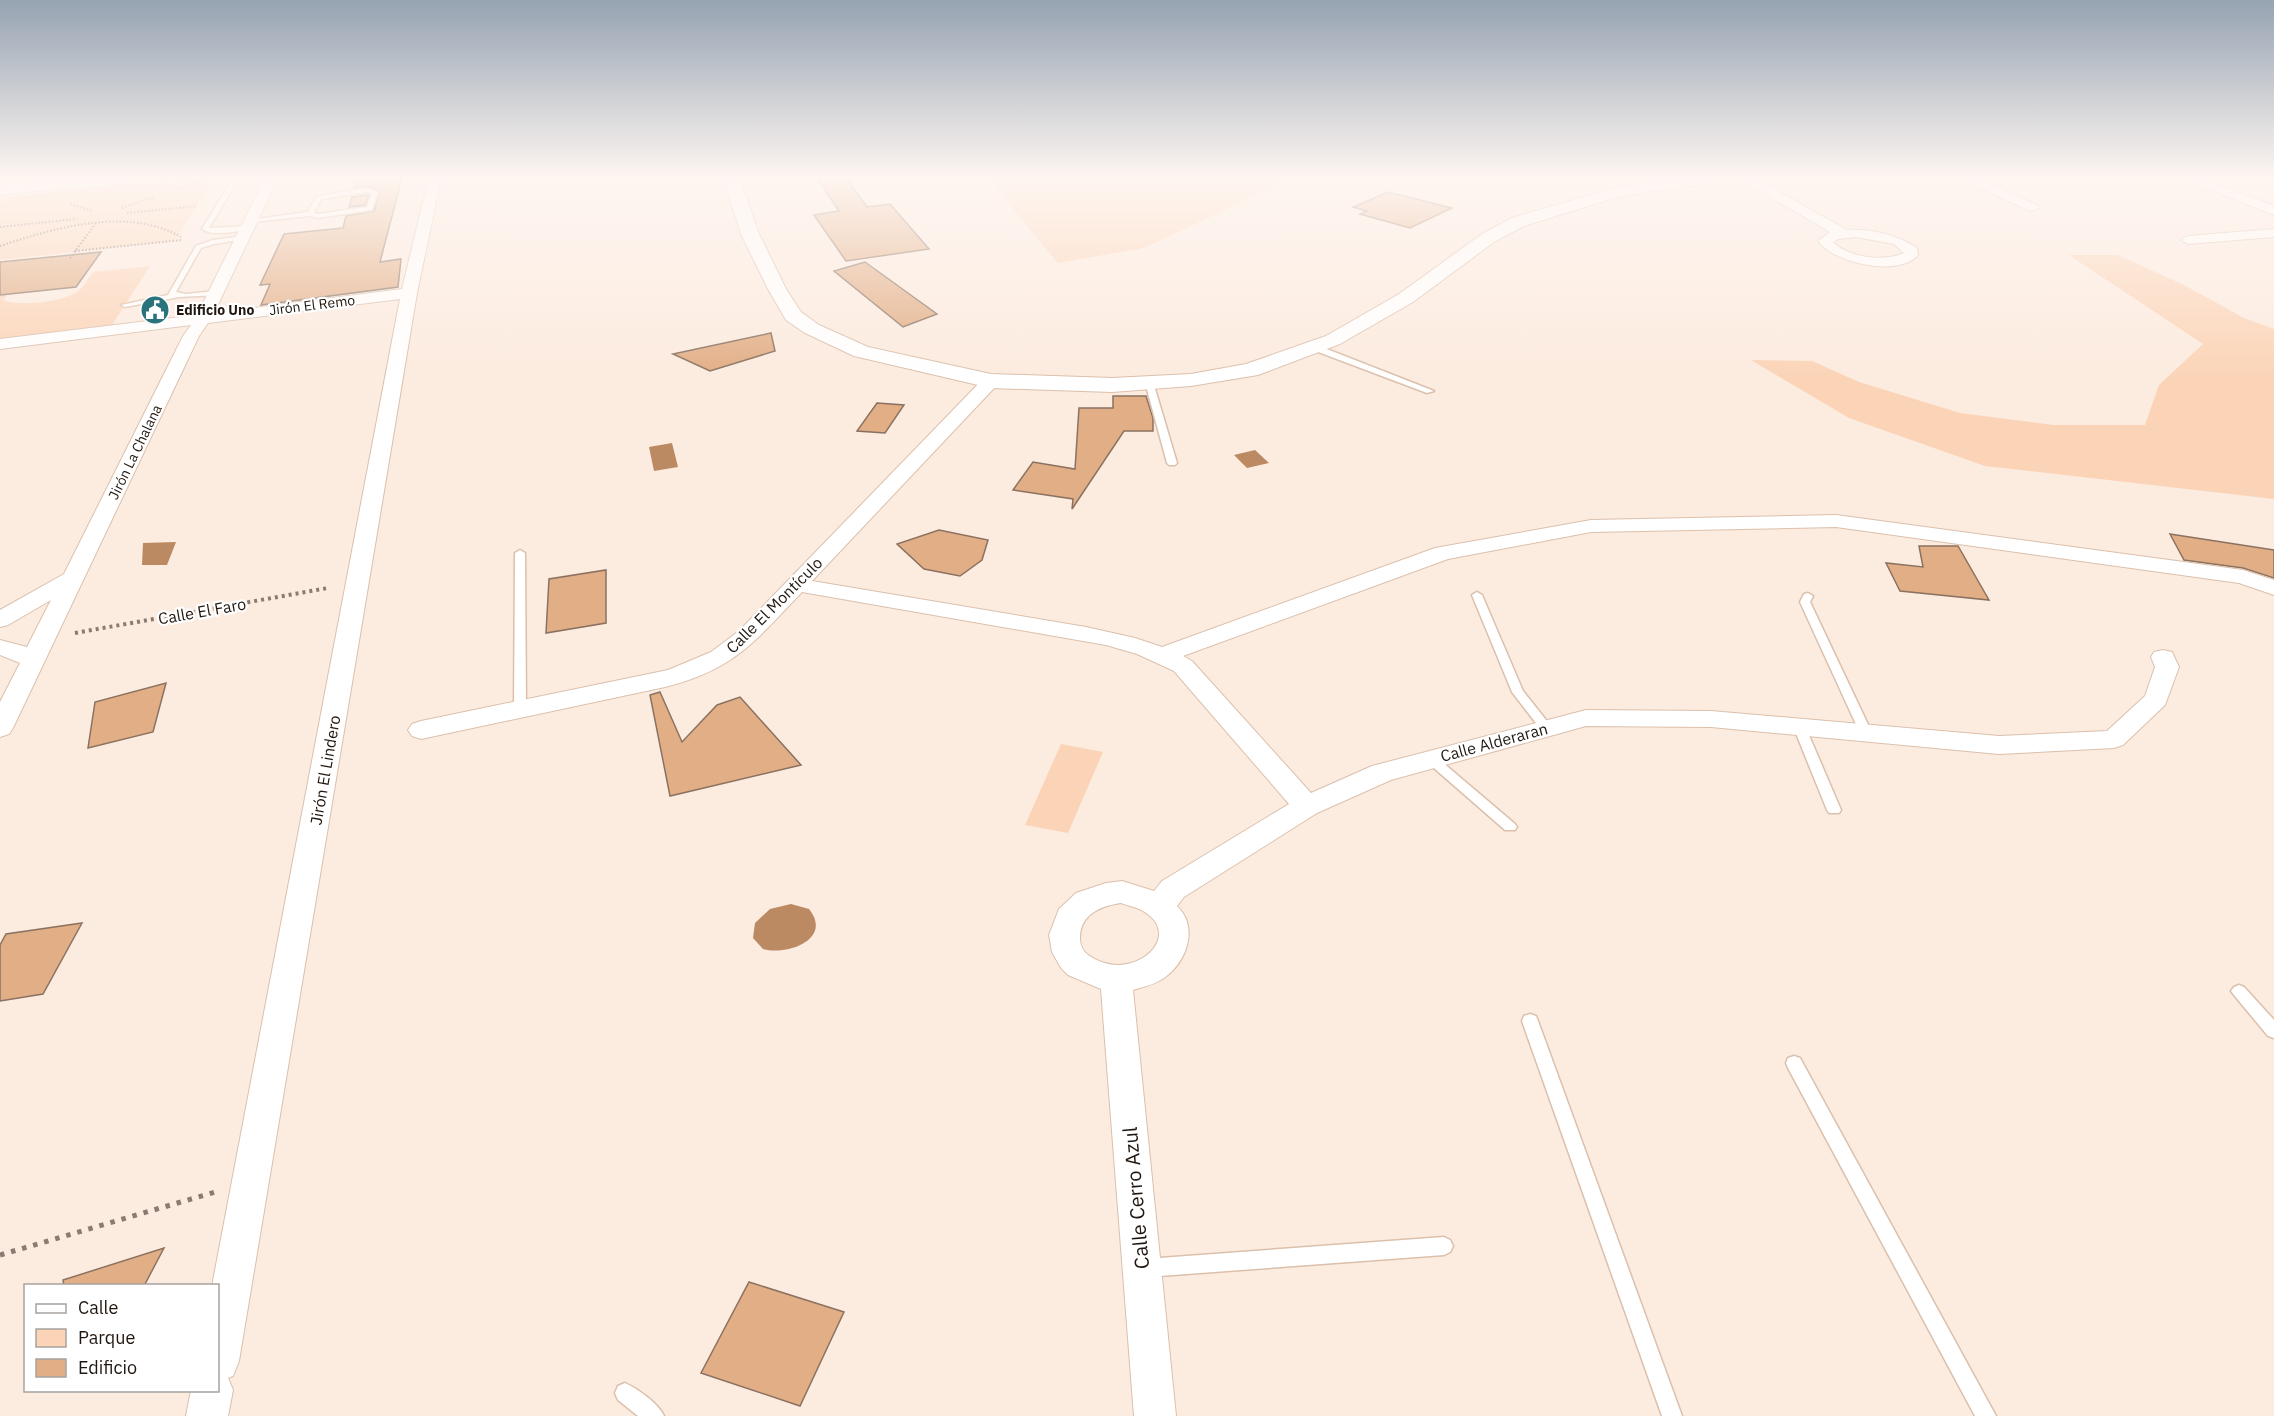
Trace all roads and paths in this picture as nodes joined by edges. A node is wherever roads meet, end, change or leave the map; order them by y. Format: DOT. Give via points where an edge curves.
graph roads {
  1 [pos="80,244"];
  2 [pos="136,244"];
  3 [pos="207,244"];
  4 [pos="240,244"];
  5 [pos="420,244"];
  6 [pos="755,244"];
  7 [pos="1480,244"];
  8 [pos="1828,244"];
  9 [pos="1902,244"];
  10 [pos="75,251"];
  11 [pos="70,258"];
  12 [pos="216,293"];
  13 [pos="409,293"];
  14 [pos="176,296"];
  15 [pos="124,304"];
  16 [pos="203,319"];
  17 [pos="0,344"];
  18 [pos="1316,348"];
  19 [pos="991,381"];
  20 [pos="1149,382"];
  21 [pos="1430,391"];
  22 [pos="1172,463"];
  23 [pos="520,553"];
  24 [pos="75,577"];
  25 [pos="358,583"];
  26 [pos="795,584"];
  27 [pos="2274,588"];
  28 [pos="1477,595"];
  29 [pos="1808,596"];
  30 [pos="0,620"];
  31 [pos="45,638"];
  32 [pos="0,647"];
  33 [pos="1163,654"];
  34 [pos="2163,657"];
  35 [pos="34,662"];
  36 [pos="520,710"];
  37 [pos="1799,726"];
  38 [pos="0,728"];
  39 [pos="1546,728"];
  40 [pos="422,730"];
  41 [pos="1866,733"];
  42 [pos="1431,759"];
  43 [pos="1307,806"];
  44 [pos="1834,810"];
  45 [pos="1510,827"];
  46 [pos="1160,905"];
  47 [pos="1116,980"];
  48 [pos="2239,991"];
  49 [pos="1530,1021"];
  50 [pos="2274,1031"];
  51 [pos="1794,1063"];
  52 [pos="250,1182"];
  53 [pos="1444,1246"];
  54 [pos="0,1255"];
  55 [pos="1142,1269"];
  56 [pos="219,1355"];
  57 [pos="212,1392"];
  58 [pos="625,1393"];
  59 [pos="207,1416"];
  60 [pos="654,1416"];
  61 [pos="1155,1416"];
  62 [pos="1672,1416"];
  63 [pos="1986,1416"];
  1 -- 10 [label="path"];
  2 -- 10 [label="path"];
  3 -- 14 [label="lane" via="198,247 171,294"];
  4 -- 12 [label="street, Jirón La Chalana"];
  5 -- 13 [label="street, Jirón El Lindero"];
  6 -- 19 [label="street" via="793,316 812,329 861,352"];
  7 -- 18 [label="street" via="1406,298"];
  8 -- 9 [label="street" via="1844,254 1884,261 1911,255 1912,251"];
  10 -- 11 [label="path"];
  12 -- 14 [label="lane"];
  12 -- 16 [label="street, Jirón La Chalana"];
  13 -- 16 [label="street, Jirón El Remo"];
  13 -- 25 [label="street, Jirón El Lindero"];
  14 -- 15 [label="lane"];
  16 -- 17 [label="street, Jirón El Remo"];
  16 -- 24 [label="street, Jirón La Chalana" via="191,336"];
  18 -- 20 [label="street" via="1250,370"];
  18 -- 21 [label="lane"];
  19 -- 20 [label="street" via="1112,385"];
  19 -- 26 [label="street, Calle El Montículo"];
  20 -- 22 [label="lane"];
  23 -- 36 [label="lane"];
  24 -- 30 [label="street"];
  24 -- 31 [label="street, Jirón La Chalana"];
  25 -- 31 [label="path, Calle El Faro"];
  25 -- 52 [label="street, Jirón El Lindero"];
  26 -- 33 [label="street" via="1097,637"];
  26 -- 36 [label="street, Calle El Montículo" via="737,646 703,667"];
  27 -- 33 [label="street" via="2243,577 1836,521 1591,526 1443,553"];
  28 -- 39 [label="lane" via="1518,692"];
  29 -- 41 [label="lane" via="1805,602"];
  31 -- 35 [label="street, Jirón La Chalana"];
  32 -- 35 [label="street" via="24,654"];
  33 -- 43 [label="street" via="1183,666"];
  34 -- 41 [label="street, Calle Alderaran" via="2167,667 2156,699 2114,739 1999,746"];
  35 -- 38 [label="street, Jirón La Chalana"];
  36 -- 40 [label="street, Calle El Montículo"];
  37 -- 39 [label="street, Calle Alderaran" via="1711,719 1586,718"];
  37 -- 41 [label="street, Calle Alderaran"];
  37 -- 44 [label="lane"];
  39 -- 42 [label="street, Calle Alderaran"];
  42 -- 43 [label="street, Calle Alderaran" via="1382,773"];
  42 -- 45 [label="lane"];
  43 -- 46 [label="street, Calle Alderaran" via="1173,889"];
  46 -- 47 [label="street" via="1172,919 1176,936 1171,953 1158,967 1138,977"];
  46 -- 47 [label="street" via="1122,892 1101,895 1083,904 1070,917 1063,933 1066,950 1077,965 1094,975"];
  47 -- 55 [label="street, Calle Cerro Azul"];
  48 -- 50 [label="lane"];
  49 -- 62 [label="lane"];
  51 -- 63 [label="lane"];
  52 -- 54 [label="path"];
  52 -- 56 [label="street, Jirón El Lindero"];
  53 -- 55 [label="lane"];
  55 -- 61 [label="street, Calle Cerro Azul"];
  57 -- 59 [label="street"];
  58 -- 60 [label="lane"];
}
